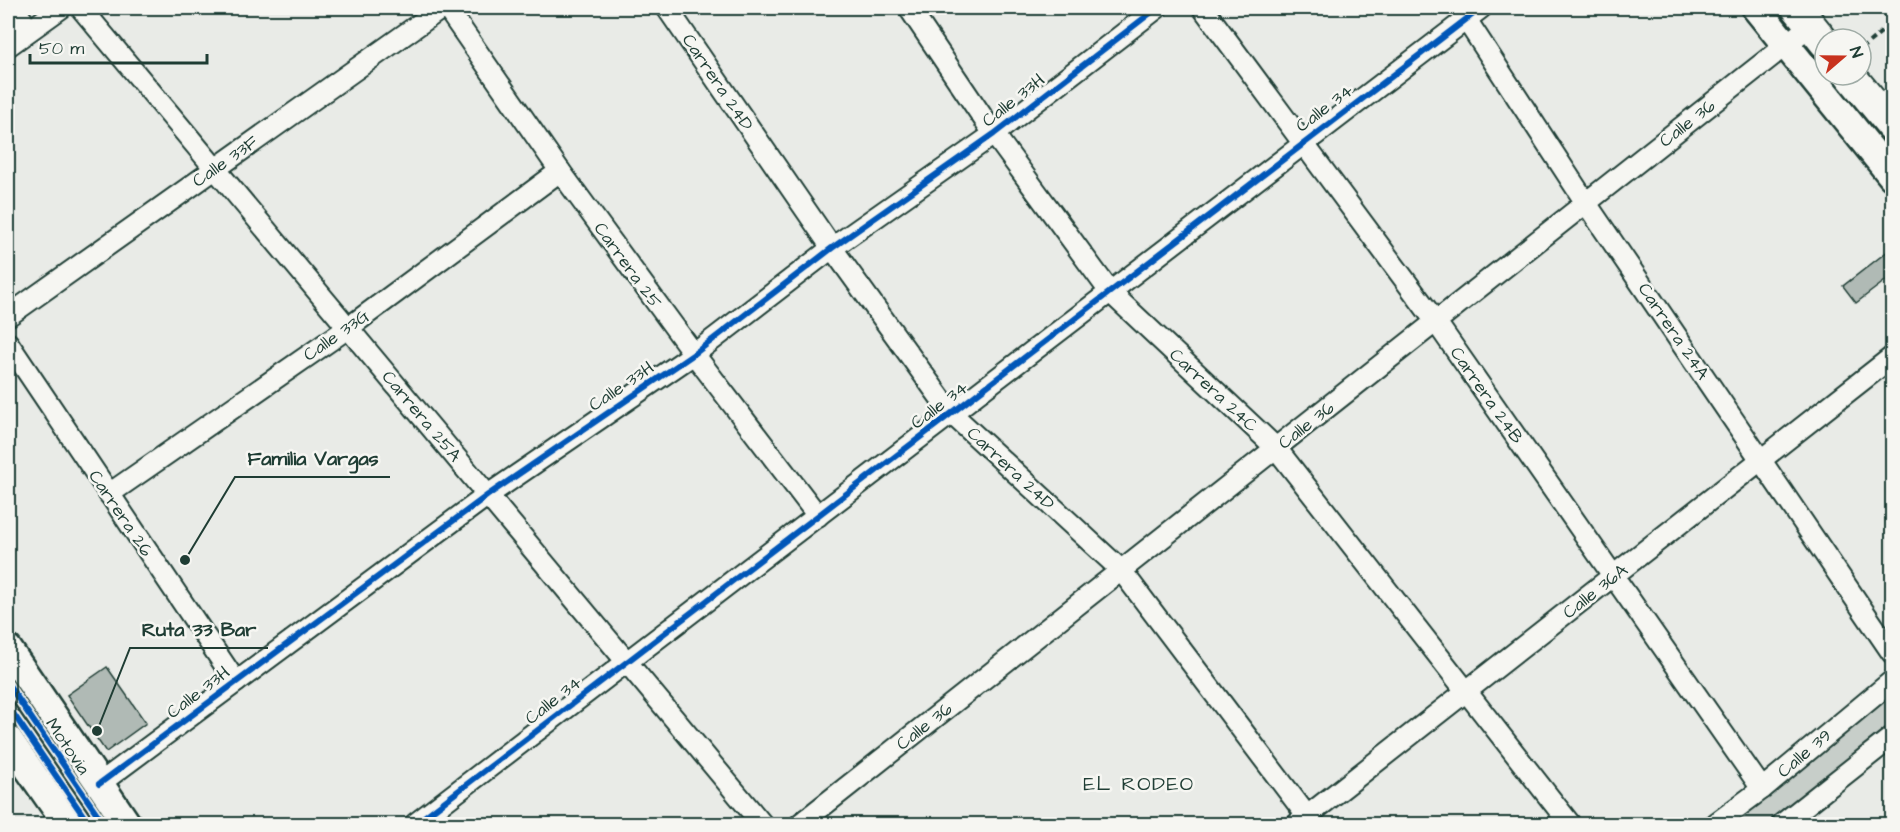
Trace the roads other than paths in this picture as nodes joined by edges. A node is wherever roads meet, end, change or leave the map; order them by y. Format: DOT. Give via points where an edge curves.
graph roads {
  1 [pos="14,8"];
  2 [pos="61,8"];
  3 [pos="81,8"];
  4 [pos="445,8"];
  5 [pos="667,8"];
  6 [pos="909,8"];
  7 [pos="1157,8"];
  8 [pos="1203,8"];
  9 [pos="1756,8"];
  10 [pos="1468,11"];
  11 [pos="1811,25"];
  12 [pos="29,30"];
  13 [pos="1786,45"];
  14 [pos="8,46"];
  15 [pos="1860,87"];
  16 [pos="1893,126"];
  17 [pos="994,134"];
  18 [pos="1304,142"];
  19 [pos="215,168"];
  20 [pos="560,171"];
  21 [pos="1893,176"];
  22 [pos="1586,203"];
  23 [pos="832,249"];
  24 [pos="1110,292"];
  25 [pos="8,316"];
  26 [pos="1436,322"];
  27 [pos="348,328"];
  28 [pos="8,343"];
  29 [pos="694,354"];
  30 [pos="1893,357"];
  31 [pos="952,414"];
  32 [pos="1276,448"];
  33 [pos="1761,460"];
  34 [pos="109,494"];
  35 [pos="488,495"];
  36 [pos="818,516"];
  37 [pos="1121,570"];
  38 [pos="1613,576"];
  39 [pos="8,649"];
  40 [pos="1893,653"];
  41 [pos="627,662"];
  42 [pos="1893,681"];
  43 [pos="236,682"];
  44 [pos="8,684"];
  45 [pos="1466,692"];
  46 [pos="8,706"];
  47 [pos="1893,737"];
  48 [pos="8,739"];
  49 [pos="99,784"];
  50 [pos="1762,789"];
  51 [pos="1804,818"];
  52 [pos="1306,822"];
  53 [pos="67,825"];
  54 [pos="89,825"];
  55 [pos="104,825"];
  56 [pos="127,825"];
  57 [pos="415,825"];
  58 [pos="762,825"];
  59 [pos="800,825"];
  60 [pos="1570,825"];
  61 [pos="1715,825"];
  62 [pos="1782,825"];
  1 -- 12 [label="street"];
  2 -- 12 [label="street"];
  3 -- 19 [label="street, Carrera 25A"];
  4 -- 19 [label="street, Calle 33F"];
  4 -- 20 [label="street, Carrera 25"];
  5 -- 23 [label="street, Carrera 24D"];
  6 -- 17 [label="street, Carrera 24C"];
  7 -- 17 [label="street, Calle 33H"];
  8 -- 18 [label="street, Carrera 24B"];
  9 -- 13 [label="street"];
  10 -- 18 [label="street, Calle 34"];
  10 -- 22 [label="street, Carrera 24A"];
  11 -- 13 [label="street, Calle 36"];
  12 -- 14 [label="street"];
  13 -- 21 [label="street"];
  13 -- 22 [label="street, Calle 36"];
  15 -- 16 [label="main road"];
  17 -- 23 [label="street, Calle 33H"];
  17 -- 24 [label="street, Carrera 24C"];
  18 -- 24 [label="street, Calle 34"];
  18 -- 26 [label="street, Carrera 24B"];
  19 -- 25 [label="street, Calle 33F"];
  19 -- 27 [label="street, Carrera 25A"];
  20 -- 27 [label="street, Calle 33G"];
  20 -- 29 [label="street, Carrera 25"];
  22 -- 26 [label="street, Calle 36"];
  22 -- 33 [label="street, Carrera 24A"];
  23 -- 29 [label="street, Calle 33H"];
  23 -- 31 [label="street, Carrera 24D"];
  24 -- 31 [label="street, Calle 34"];
  24 -- 32 [label="street, Carrera 24C"];
  26 -- 32 [label="street, Calle 36"];
  26 -- 38 [label="street, Carrera 24B"];
  27 -- 34 [label="street, Calle 33G"];
  27 -- 35 [label="street, Carrera 25A"];
  28 -- 34 [label="street, Carrera 26"];
  29 -- 35 [label="street, Calle 33H"];
  29 -- 36 [label="street, Carrera 25"];
  30 -- 33 [label="street, Calle 36A"];
  31 -- 36 [label="street, Calle 34"];
  31 -- 37 [label="street, Carrera 24D"];
  32 -- 37 [label="street, Calle 36"];
  32 -- 45 [label="street, Carrera 24C"];
  33 -- 38 [label="street, Calle 36A"];
  33 -- 40 [label="street, Carrera 24A"];
  34 -- 43 [label="street, Carrera 26"];
  35 -- 41 [label="street, Carrera 25A"];
  35 -- 43 [label="street, Calle 33H"];
  36 -- 41 [label="street, Calle 34"];
  37 -- 52 [label="street, Carrera 24D"];
  37 -- 59 [label="street, Calle 36"];
  38 -- 45 [label="street, Calle 36A"];
  38 -- 50 [label="street, Carrera 24B"];
  39 -- 49 [label="street"];
  41 -- 57 [label="street, Calle 34"];
  41 -- 58 [label="street, Carrera 25A"];
  42 -- 50 [label="street, Calle 39"];
  43 -- 49 [label="street, Calle 33H"];
  44 -- 55 [label="lane, Motovia"];
  45 -- 52 [label="street, Calle 36A"];
  45 -- 60 [label="street, Carrera 24C"];
  46 -- 54 [label="lane, Motovia"];
  47 -- 51 [label="street"];
  48 -- 53 [label="street"];
  49 -- 56 [label="street"];
  50 -- 61 [label="street, Calle 39"];
  51 -- 62 [label="street"];
}
